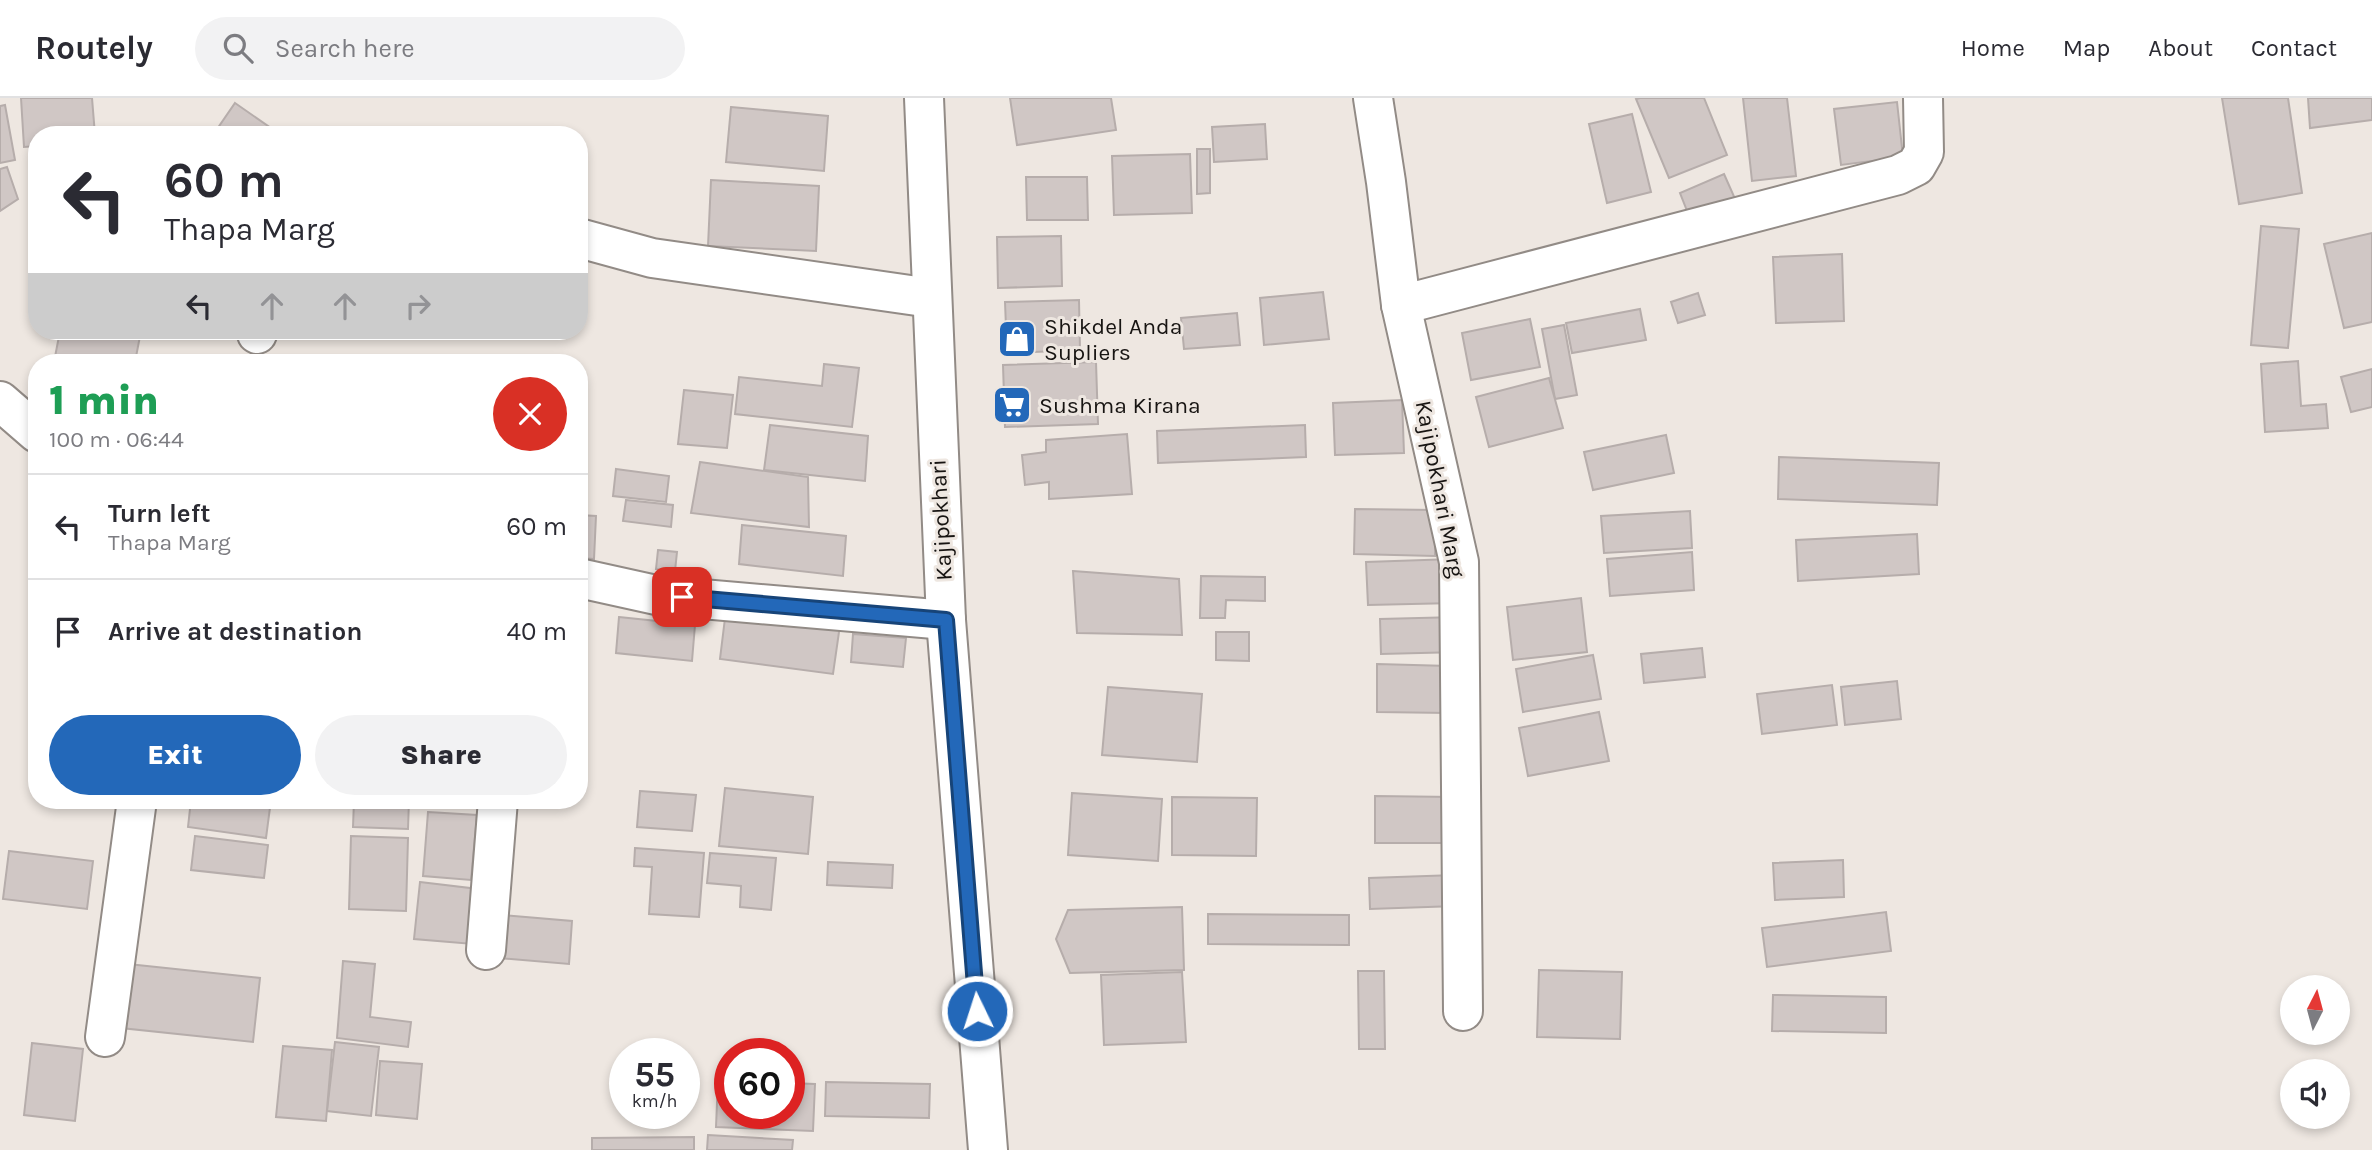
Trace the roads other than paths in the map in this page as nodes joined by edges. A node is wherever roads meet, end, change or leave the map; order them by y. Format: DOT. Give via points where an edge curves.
graph roads {
  1 [pos="924,98"];
  2 [pos="1373,98"];
  3 [pos="1923,98"];
  4 [pos="588,240"];
  5 [pos="931,298"];
  6 [pos="1401,305"];
  7 [pos="0,401"];
  8 [pos="28,425"];
  9 [pos="588,580"];
  10 [pos="946,620"];
  11 [pos="136,809"];
  12 [pos="497,809"];
  13 [pos="486,950"];
  14 [pos="1463,1010"];
  15 [pos="105,1037"];
  16 [pos="988,1150"];
  1 -- 5 [label="street, Kajipokhari"];
  2 -- 6 [label="street, Kajipokhari Marg"];
  3 -- 6 [label="street" via="1924,152 1916,166 1898,175"];
  4 -- 5 [label="street" via="652,257"];
  5 -- 10 [label="street, Kajipokhari"];
  6 -- 14 [label="street, Kajipokhari Marg" via="1460,562"];
  7 -- 8 [label="street"];
  9 -- 10 [label="street" via="656,595"];
  10 -- 16 [label="street, Kajipokhari"];
  11 -- 15 [label="street"];
  12 -- 13 [label="street"];
}
